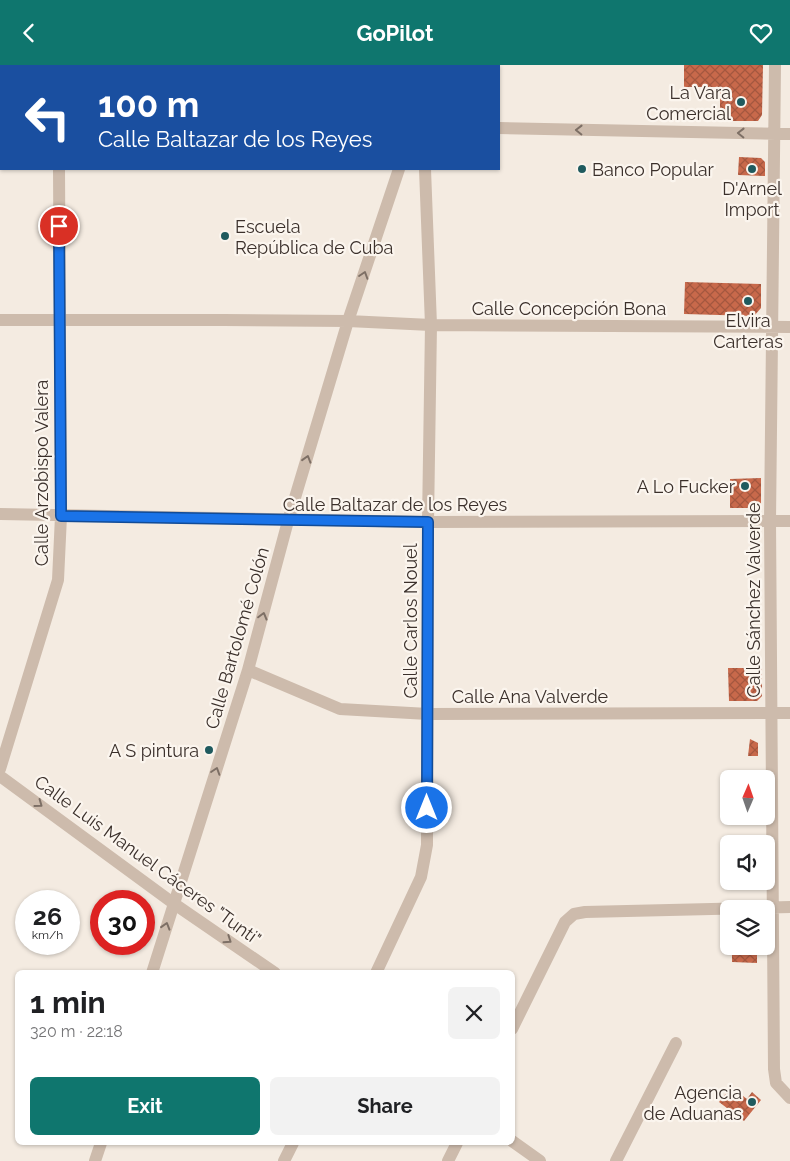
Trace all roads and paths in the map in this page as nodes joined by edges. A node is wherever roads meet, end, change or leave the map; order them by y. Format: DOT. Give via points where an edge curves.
graph roads {
  1 [pos="775,65"];
  2 [pos="500,128"];
  3 [pos="775,134"];
  4 [pos="790,134"];
  5 [pos="58,170"];
  6 [pos="399,170"];
  7 [pos="424,170"];
  8 [pos="0,320"];
  9 [pos="59,320"];
  10 [pos="348,321"];
  11 [pos="431,325"];
  12 [pos="774,327"];
  13 [pos="790,327"];
  14 [pos="0,514"];
  15 [pos="61,516"];
  16 [pos="288,521"];
  17 [pos="770,521"];
  18 [pos="790,521"];
  19 [pos="428,522"];
  20 [pos="248,670"];
  21 [pos="771,713"];
  22 [pos="790,713"];
  23 [pos="428,714"];
  24 [pos="0,769"];
  25 [pos="0,775"];
  26 [pos="773,900"];
  27 [pos="173,903"];
  28 [pos="775,907"];
  29 [pos="790,907"];
  30 [pos="720,908"];
  31 [pos="773,955"];
  32 [pos="153,970"];
  33 [pos="271,970"];
  34 [pos="377,970"];
  35 [pos="515,1023"];
  36 [pos="676,1043"];
  37 [pos="790,1098"];
  38 [pos="515,1143"];
  39 [pos="100,1145"];
  40 [pos="292,1145"];
  41 [pos="456,1145"];
  42 [pos="95,1161"];
  43 [pos="284,1161"];
  44 [pos="448,1161"];
  45 [pos="540,1161"];
  46 [pos="616,1161"];
  1 -- 3 [label="street, Calle Sánchez Valverde"];
  3 -- 2 [label="street, one-way"];
  3 -- 4 [label="street"];
  3 -- 12 [label="street, Calle Sánchez Valverde"];
  5 -- 9 [label="street, Calle Arzobispo Valera"];
  10 -- 6 [label="street, Calle Bartolomé Colón, one-way"];
  7 -- 11 [label="street, Calle Carlos Nouel"];
  8 -- 9 [label="street"];
  9 -- 10 [label="street, Calle Concepción Bona"];
  9 -- 15 [label="street, Calle Arzobispo Valera"];
  10 -- 11 [label="street, Calle Concepción Bona"];
  16 -- 10 [label="street, Calle Bartolomé Colón, one-way"];
  11 -- 12 [label="street, Calle Concepción Bona"];
  11 -- 19 [label="street, Calle Carlos Nouel"];
  12 -- 13 [label="street, Calle Concepción Bona"];
  12 -- 17 [label="street, Calle Sánchez Valverde"];
  14 -- 15 [label="street, Calle Baltazar de los Reyes"];
  15 -- 16 [label="street, Calle Baltazar de los Reyes"];
  15 -- 24 [label="street, Calle Arzobispo Valera" via="58,580"];
  16 -- 19 [label="street, Calle Baltazar de los Reyes"];
  20 -- 16 [label="street, Calle Bartolomé Colón, one-way"];
  17 -- 18 [label="street, Calle Baltazar de los Reyes"];
  17 -- 19 [label="street, Calle Baltazar de los Reyes"];
  17 -- 21 [label="street, Calle Sánchez Valverde"];
  19 -- 23 [label="street, Calle Carlos Nouel"];
  20 -- 23 [label="street, Calle Ana Valverde" via="340,709"];
  27 -- 20 [label="street, Calle Bartolomé Colón, one-way"];
  21 -- 22 [label="street, Calle Ana Valverde"];
  21 -- 23 [label="street, Calle Ana Valverde"];
  21 -- 26 [label="street, Calle Sánchez Valverde"];
  23 -- 34 [label="street, Calle Carlos Nouel" via="425,859 421,877"];
  25 -- 27 [label="street, Calle Luis Manuel Cáceres \"Tunti\", one-way"];
  32 -- 27 [label="street, Calle Bartolomé Colón, one-way"];
  27 -- 33 [label="street, Calle Luis Manuel Cáceres \"Tunti\", one-way"];
  28 -- 29 [label="street"];
  30 -- 35 [label="street" via="585,912 574,915 565,922"];
  31 -- 37 [label="street, Calle Sánchez Valverde" via="774,1069 776,1083"];
  36 -- 46 [label="street"];
  38 -- 45 [label="street"];
  39 -- 42 [label="street"];
  40 -- 43 [label="street"];
  41 -- 44 [label="street"];
}
